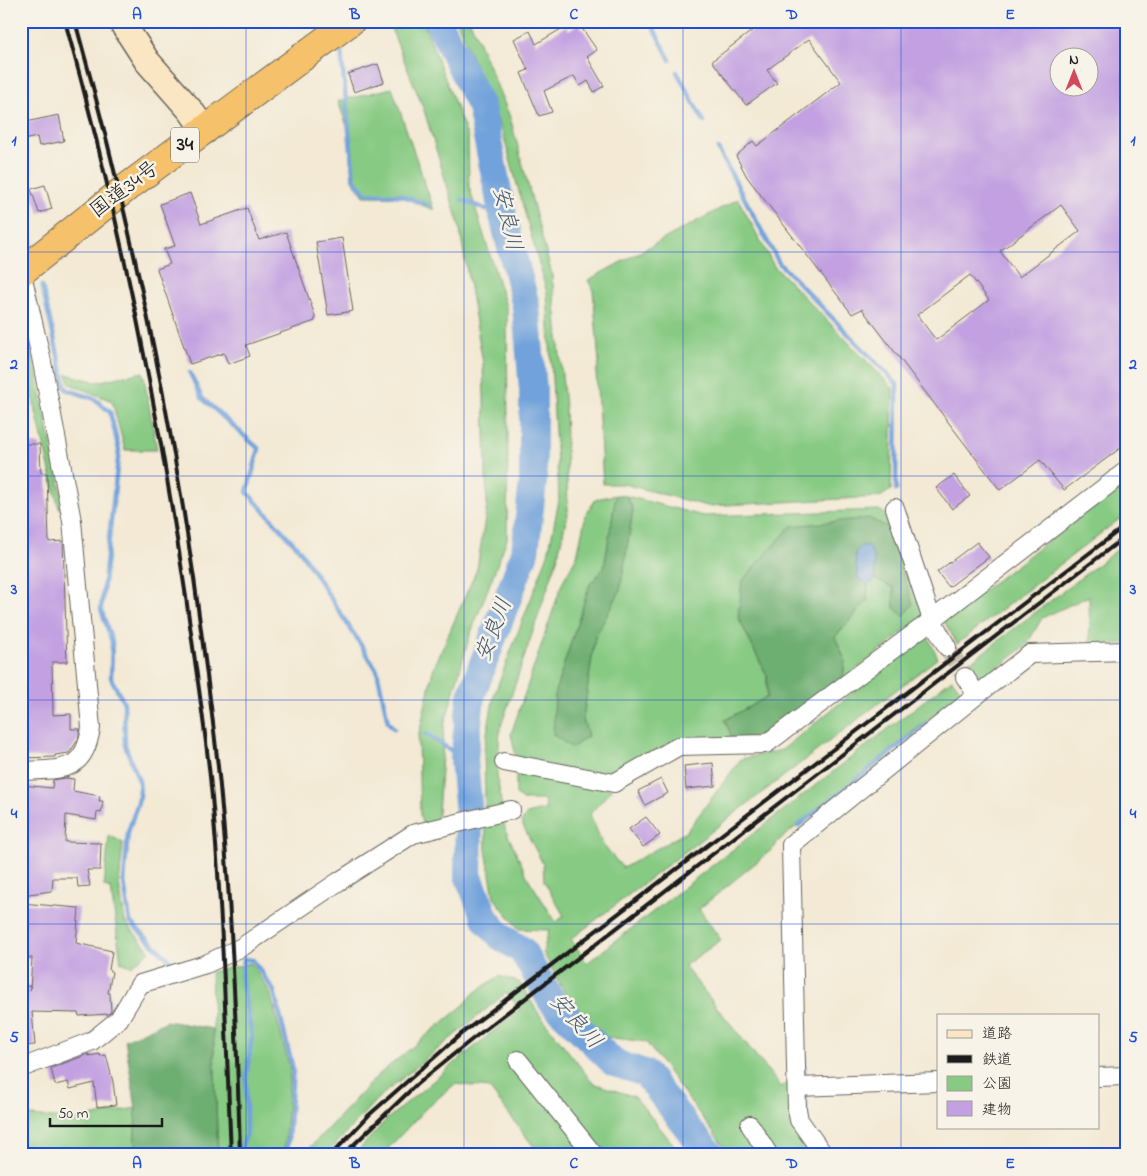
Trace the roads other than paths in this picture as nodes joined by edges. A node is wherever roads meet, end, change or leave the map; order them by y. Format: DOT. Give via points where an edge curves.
graph roads {
  1 [pos="120,21"];
  2 [pos="351,21"];
  3 [pos="205,131"];
  4 [pos="21,272"];
  5 [pos="1126,471"];
  6 [pos="895,508"];
  7 [pos="932,620"];
  8 [pos="948,647"];
  9 [pos="1126,651"];
  10 [pos="965,677"];
  11 [pos="977,695"];
  12 [pos="504,762"];
  13 [pos="21,771"];
  14 [pos="507,811"];
  15 [pos="518,1060"];
  16 [pos="21,1068"];
  17 [pos="1126,1076"];
  18 [pos="1100,1077"];
  19 [pos="937,1082"];
  20 [pos="797,1087"];
  21 [pos="750,1125"];
  22 [pos="594,1155"];
  23 [pos="769,1155"];
  24 [pos="824,1155"];
  1 -- 3 [label="main road" via="146,60"];
  2 -- 3 [label="highway, 国道34号 / 34"];
  3 -- 4 [label="highway, 国道34号 / 34" via="126,188"];
  4 -- 13 [label="street" via="41,357 72,521 91,728 88,744 80,759 71,766"];
  5 -- 7 [label="street"];
  6 -- 7 [label="street"];
  7 -- 8 [label="street"];
  7 -- 12 [label="street" via="766,744 679,746 614,783"];
  9 -- 11 [label="street" via="1030,654"];
  10 -- 11 [label="street"];
  11 -- 20 [label="street" via="791,845"];
  14 -- 16 [label="street" via="414,834 242,947 206,964 140,984 119,1019 92,1041"];
  15 -- 22 [label="street"];
  17 -- 18 [label="street"];
  19 -- 20 [label="street"];
  20 -- 24 [label="street" via="799,1120"];
  21 -- 23 [label="street"];
}
